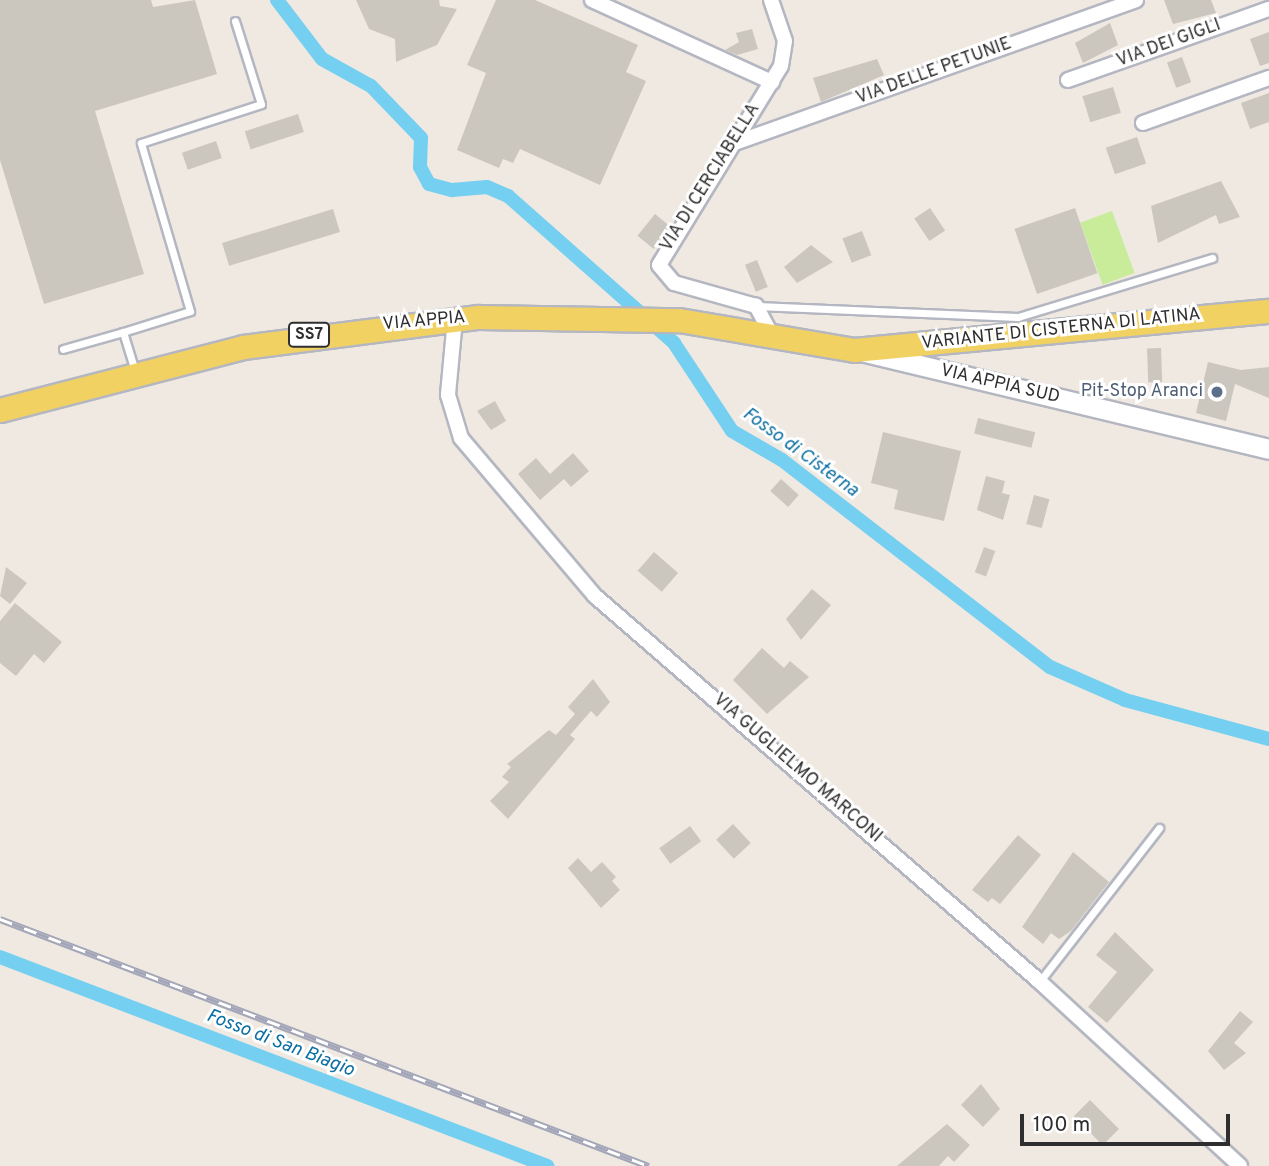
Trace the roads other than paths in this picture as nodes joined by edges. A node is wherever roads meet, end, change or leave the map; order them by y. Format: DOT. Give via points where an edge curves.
graph roads {
  1 [pos="592,0"];
  2 [pos="771,0"];
  3 [pos="1136,0"];
  4 [pos="1269,9"];
  5 [pos="235,21"];
  6 [pos="1269,78"];
  7 [pos="1068,80"];
  8 [pos="772,82"];
  9 [pos="1143,122"];
  10 [pos="732,144"];
  11 [pos="1212,258"];
  12 [pos="1269,299"];
  13 [pos="756,306"];
  14 [pos="1269,311"];
  15 [pos="455,319"];
  16 [pos="1124,322"];
  17 [pos="1269,326"];
  18 [pos="123,332"];
  19 [pos="770,332"];
  20 [pos="63,349"];
  21 [pos="854,350"];
  22 [pos="135,370"];
  23 [pos="0,410"];
  24 [pos="1269,449"];
  25 [pos="1159,828"];
  26 [pos="1039,981"];
  27 [pos="1240,1166"];
  1 -- 8 [label="street"];
  2 -- 8 [label="street, VIA DI CERCIABELLA" via="785,44"];
  3 -- 10 [label="street, VIA DELLE PETUNIE"];
  4 -- 7 [label="street, VIA DEI GIGLI"];
  5 -- 18 [label="lane" via="261,104 141,143 190,311"];
  6 -- 9 [label="street"];
  8 -- 10 [label="street, VIA DI CERCIABELLA"];
  10 -- 13 [label="street, VIA DI CERCIABELLA" via="659,265 674,283"];
  11 -- 13 [label="lane" via="1018,317"];
  12 -- 16 [label="main road"];
  13 -- 19 [label="street"];
  14 -- 16 [label="main road, VARIANTE DI CISTERNA DI LATINA"];
  15 -- 19 [label="main road, VIA APPIA / SS7" via="627,317"];
  15 -- 22 [label="main road, VIA APPIA / SS7" via="299,336"];
  15 -- 26 [label="street, VIA GUGLIELMO MARCONI" via="448,374 452,417 510,503 616,616"];
  16 -- 17 [label="main road"];
  16 -- 21 [label="main road, VARIANTE DI CISTERNA DI LATINA"];
  18 -- 20 [label="lane"];
  18 -- 22 [label="lane"];
  19 -- 21 [label="main road, VIA APPIA / SS7"];
  21 -- 24 [label="main road, VIA APPIA SUD"];
  22 -- 23 [label="main road, VIA APPIA / SS7"];
  25 -- 26 [label="lane"];
  26 -- 27 [label="street, VIA GUGLIELMO MARCONI"];
}
